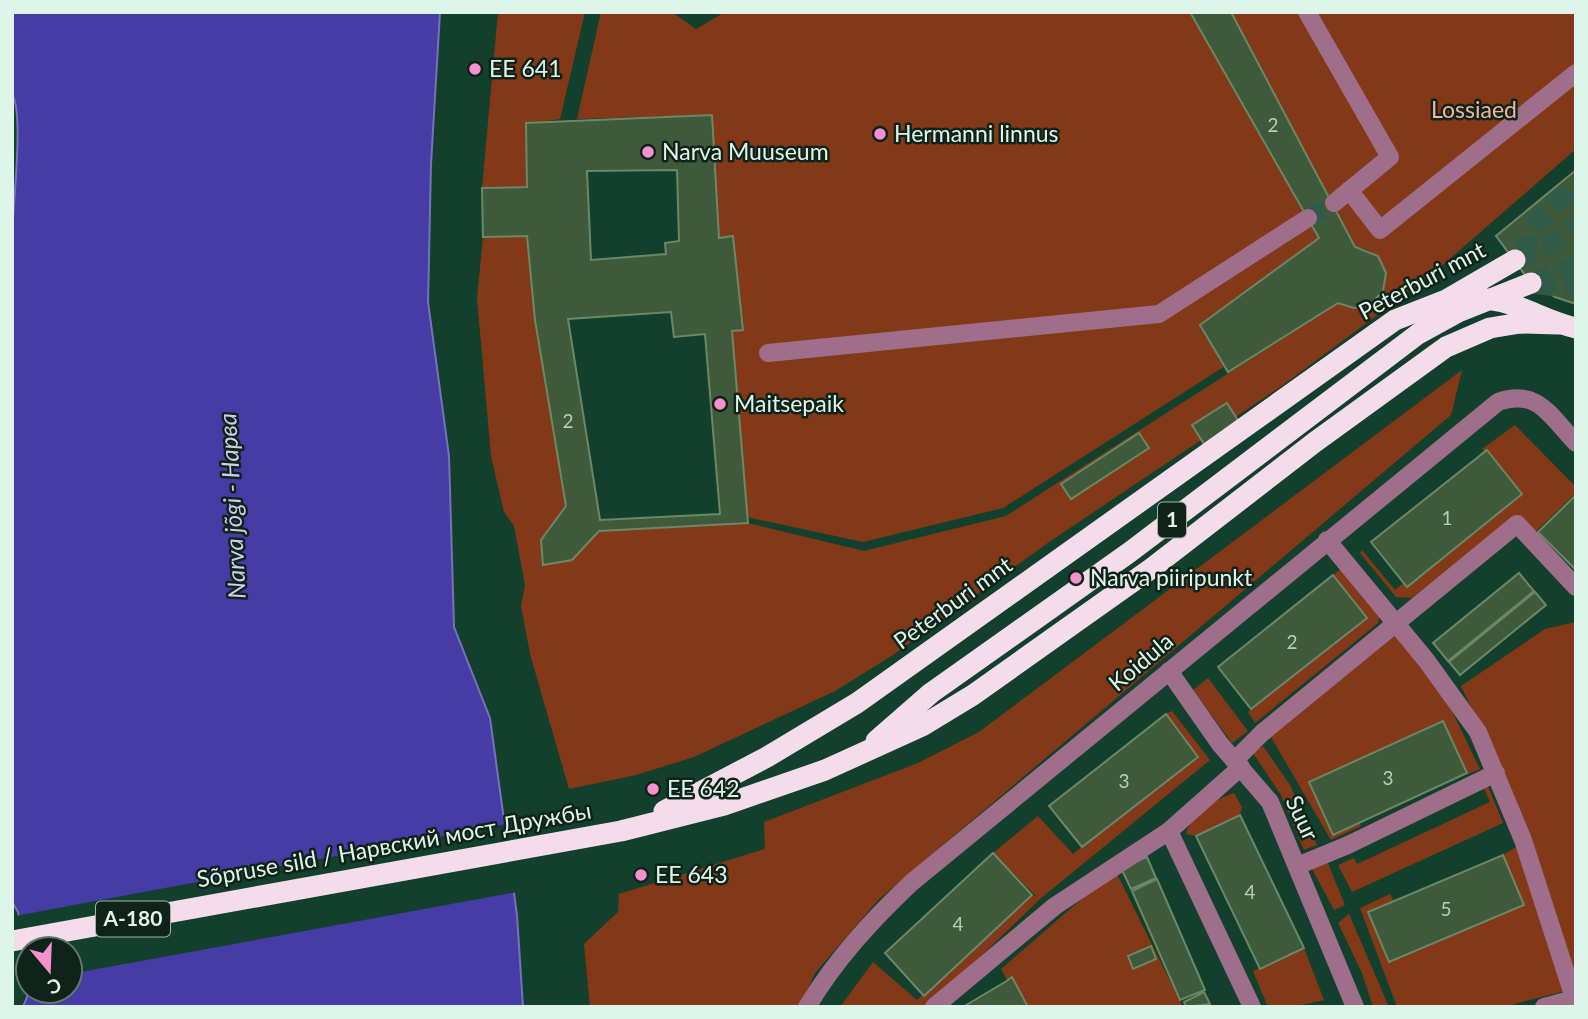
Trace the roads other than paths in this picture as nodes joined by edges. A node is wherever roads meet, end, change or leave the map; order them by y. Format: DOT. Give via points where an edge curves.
graph roads {
  1 [pos="1307,12"];
  2 [pos="1576,73"];
  3 [pos="1349,190"];
  4 [pos="1334,203"];
  5 [pos="1308,218"];
  6 [pos="1515,260"];
  7 [pos="1531,283"];
  8 [pos="1490,299"];
  9 [pos="1446,300"];
  10 [pos="1567,326"];
  11 [pos="768,354"];
  12 [pos="1576,443"];
  13 [pos="1327,540"];
  14 [pos="1576,587"];
  15 [pos="1396,624"];
  16 [pos="1169,671"];
  17 [pos="862,754"];
  18 [pos="1238,763"];
  19 [pos="1496,774"];
  20 [pos="621,831"];
  21 [pos="1169,831"];
  22 [pos="1297,866"];
  23 [pos="12,941"];
  24 [pos="1575,1001"];
  25 [pos="807,1007"];
  26 [pos="934,1007"];
  27 [pos="1252,1007"];
  28 [pos="1355,1007"];
  29 [pos="1545,1007"];
  1 -- 3 [label="street" via="1390,157"];
  2 -- 3 [label="street" via="1380,230"];
  3 -- 4 [label="street"];
  5 -- 11 [label="street" via="1159,314"];
  6 -- 9 [label="highway, Peterburi mnt / 1"];
  7 -- 8 [label="highway, Peterburi mnt / 1"];
  8 -- 9 [label="highway"];
  8 -- 10 [label="highway"];
  8 -- 17 [label="highway, Peterburi mnt / 1" via="1418,334 1130,552 931,694"];
  9 -- 20 [label="highway, Peterburi mnt / 1" via="1395,320 857,703 767,757"];
  10 -- 17 [label="highway, Peterburi mnt" via="1520,323 1490,328 1446,347 1152,568 973,695"];
  12 -- 13 [label="street, Koidula" via="1536,400 1524,396 1498,402"];
  13 -- 15 [label="street"];
  13 -- 16 [label="street, Koidula"];
  14 -- 15 [label="street" via="1517,524"];
  15 -- 18 [label="street" via="1262,733"];
  15 -- 19 [label="street" via="1464,710"];
  16 -- 18 [label="street, Suur"];
  16 -- 25 [label="street, Koidula" via="868,923"];
  17 -- 20 [label="highway, Peterburi mnt / 1" via="724,806"];
  18 -- 21 [label="street"];
  18 -- 22 [label="street, Suur" via="1270,802"];
  19 -- 22 [label="street"];
  19 -- 24 [label="street" via="1546,905"];
  20 -- 23 [label="highway, Sõpruse sild / Нарвский мост Дружбы / А-180"];
  21 -- 26 [label="street" via="1055,906"];
  21 -- 27 [label="street"];
  22 -- 28 [label="street, Suur"];
  24 -- 29 [label="street"];
}
